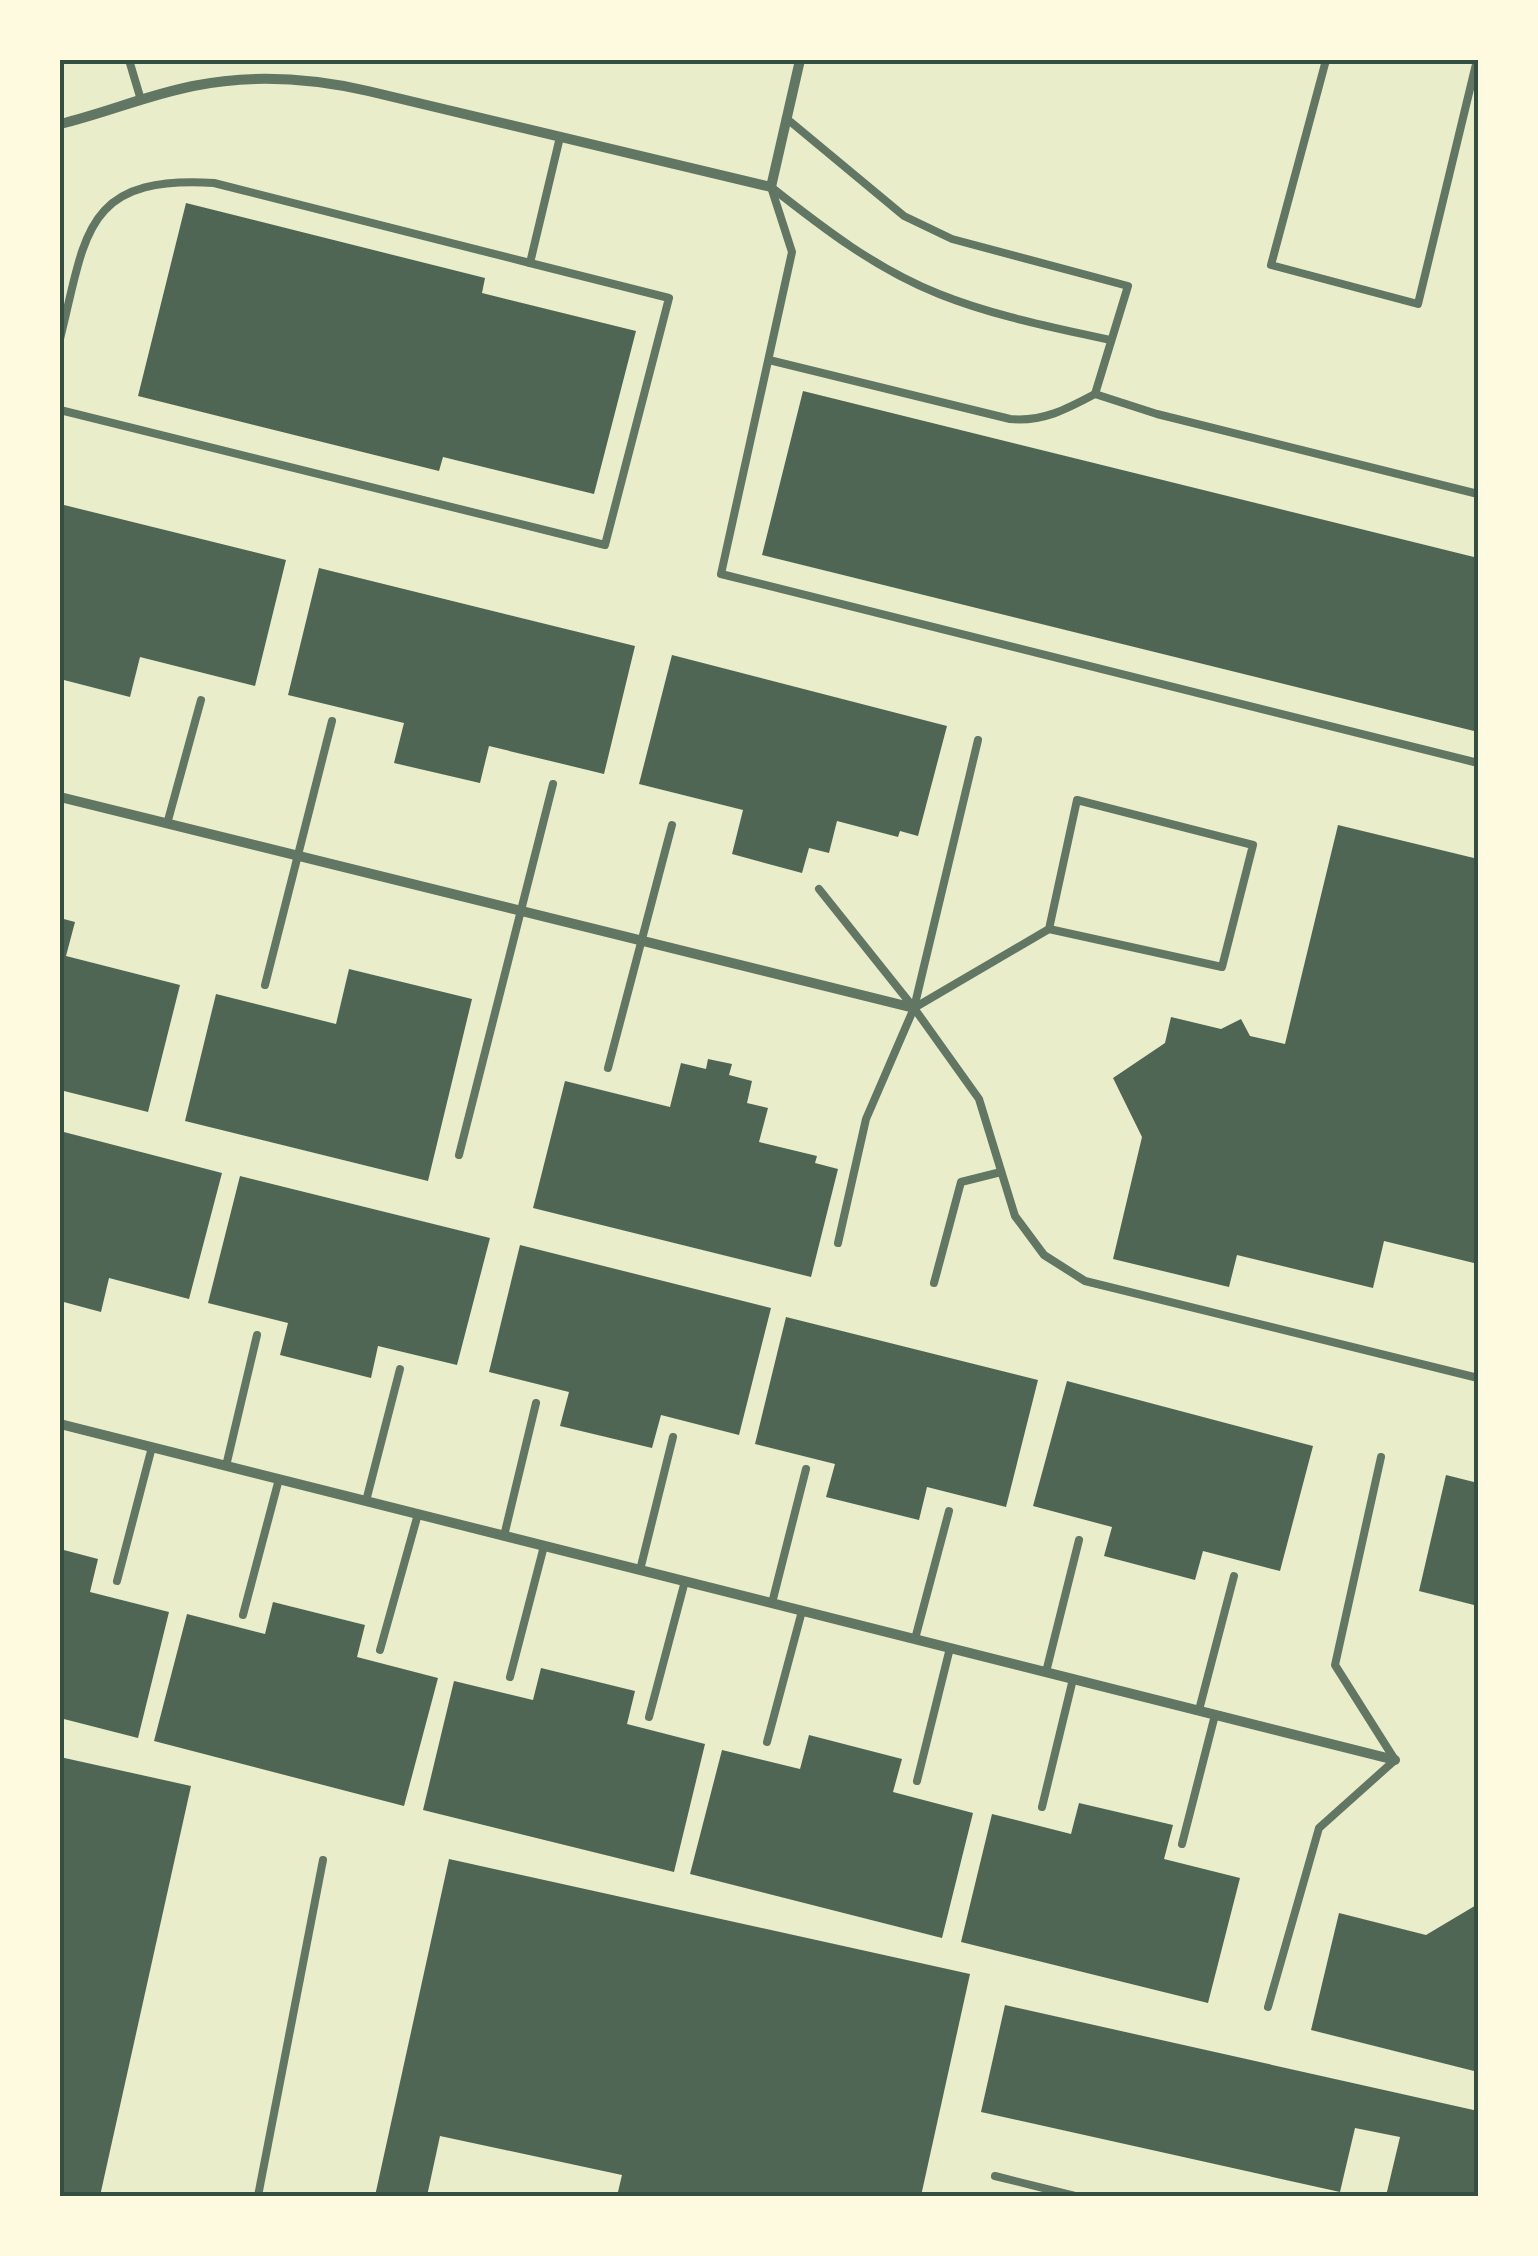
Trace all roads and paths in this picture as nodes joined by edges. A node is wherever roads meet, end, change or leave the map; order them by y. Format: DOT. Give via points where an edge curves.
graph roads {
  1 [pos="129,60"];
  2 [pos="800,60"];
  3 [pos="1326,60"];
  4 [pos="1478,60"];
  5 [pos="142,100"];
  6 [pos="786,118"];
  7 [pos="60,124"];
  8 [pos="560,137"];
  9 [pos="770,187"];
  10 [pos="530,264"];
  11 [pos="60,340"];
  12 [pos="1110,340"];
  13 [pos="769,360"];
  14 [pos="1095,394"];
  15 [pos="60,410"];
  16 [pos="1478,494"];
  17 [pos="201,700"];
  18 [pos="332,721"];
  19 [pos="978,740"];
  20 [pos="1478,762"];
  21 [pos="553,784"];
  22 [pos="60,797"];
  23 [pos="168,824"];
  24 [pos="672,825"];
  25 [pos="300,856"];
  26 [pos="819,890"];
  27 [pos="522,912"];
  28 [pos="1049,930"];
  29 [pos="643,941"];
  30 [pos="265,985"];
  31 [pos="914,1008"];
  32 [pos="608,1068"];
  33 [pos="459,1155"];
  34 [pos="1001,1172"];
  35 [pos="838,1243"];
  36 [pos="934,1283"];
  37 [pos="258,1335"];
  38 [pos="400,1369"];
  39 [pos="1478,1378"];
  40 [pos="536,1403"];
  41 [pos="60,1424"];
  42 [pos="672,1437"];
  43 [pos="152,1447"];
  44 [pos="1381,1457"];
  45 [pos="226,1466"];
  46 [pos="806,1470"];
  47 [pos="279,1479"];
  48 [pos="366,1500"];
  49 [pos="949,1512"];
  50 [pos="418,1514"];
  51 [pos="504,1536"];
  52 [pos="1080,1540"];
  53 [pos="544,1546"];
  54 [pos="640,1570"];
  55 [pos="1234,1576"];
  56 [pos="685,1581"];
  57 [pos="116,1582"];
  58 [pos="772,1604"];
  59 [pos="802,1611"];
  60 [pos="243,1615"];
  61 [pos="915,1639"];
  62 [pos="950,1648"];
  63 [pos="380,1650"];
  64 [pos="1046,1672"];
  65 [pos="510,1677"];
  66 [pos="1074,1679"];
  67 [pos="1199,1710"];
  68 [pos="1215,1714"];
  69 [pos="649,1717"];
  70 [pos="766,1742"];
  71 [pos="1395,1760"];
  72 [pos="918,1781"];
  73 [pos="1042,1807"];
  74 [pos="1182,1844"];
  75 [pos="323,1860"];
  76 [pos="1268,2008"];
  77 [pos="995,2176"];
  78 [pos="258,2196"];
  79 [pos="1075,2196"];
  1 -- 5 [label="lane"];
  2 -- 6 [label="street"];
  3 -- 4 [label="lane" via="1271,265 1418,304"];
  5 -- 7 [label="street"];
  5 -- 8 [label="street" via="227,80 308,80"];
  6 -- 9 [label="street"];
  6 -- 12 [label="lane" via="921,226 1128,286"];
  8 -- 9 [label="street"];
  8 -- 10 [label="lane"];
  9 -- 12 [label="lane" via="840,242 935,293"];
  9 -- 13 [label="lane" via="792,252"];
  10 -- 11 [label="lane" via="214,183 147,186 112,202 94,220"];
  10 -- 15 [label="lane" via="669,298 605,545"];
  12 -- 14 [label="lane"];
  13 -- 14 [label="lane" via="1010,419 1058,414"];
  13 -- 20 [label="lane" via="722,574"];
  14 -- 16 [label="lane"];
  17 -- 23 [label="lane"];
  18 -- 25 [label="lane"];
  19 -- 31 [label="lane"];
  21 -- 27 [label="lane"];
  22 -- 23 [label="street"];
  23 -- 25 [label="street"];
  24 -- 29 [label="lane"];
  25 -- 27 [label="street"];
  25 -- 30 [label="lane"];
  26 -- 31 [label="lane"];
  27 -- 29 [label="street"];
  27 -- 33 [label="lane"];
  28 -- 28 [label="lane" via="1222,967 1253,845 1076,800"];
  28 -- 31 [label="lane"];
  29 -- 31 [label="street"];
  29 -- 32 [label="lane"];
  31 -- 34 [label="lane" via="979,1099"];
  31 -- 35 [label="lane" via="866,1119"];
  34 -- 36 [label="lane" via="960,1182"];
  34 -- 39 [label="lane" via="1015,1216 1044,1255 1085,1281"];
  37 -- 45 [label="lane"];
  38 -- 48 [label="lane"];
  40 -- 51 [label="lane"];
  41 -- 43 [label="street"];
  42 -- 54 [label="lane"];
  43 -- 45 [label="street"];
  43 -- 57 [label="lane"];
  44 -- 71 [label="lane" via="1334,1665"];
  45 -- 47 [label="street"];
  46 -- 58 [label="lane"];
  47 -- 48 [label="street"];
  47 -- 60 [label="lane"];
  48 -- 50 [label="street"];
  49 -- 61 [label="lane"];
  50 -- 51 [label="street"];
  50 -- 63 [label="lane"];
  51 -- 53 [label="street"];
  52 -- 64 [label="lane"];
  53 -- 54 [label="street"];
  53 -- 65 [label="lane"];
  54 -- 56 [label="street"];
  55 -- 67 [label="lane"];
  56 -- 58 [label="street"];
  56 -- 69 [label="lane"];
  58 -- 59 [label="street"];
  59 -- 61 [label="street"];
  59 -- 70 [label="lane"];
  61 -- 62 [label="street"];
  62 -- 64 [label="street"];
  62 -- 72 [label="lane"];
  64 -- 66 [label="street"];
  66 -- 67 [label="street"];
  66 -- 73 [label="lane"];
  67 -- 68 [label="street"];
  68 -- 71 [label="street"];
  68 -- 74 [label="lane"];
  71 -- 76 [label="lane" via="1320,1828"];
  75 -- 78 [label="lane"];
  77 -- 79 [label="lane"];
}
